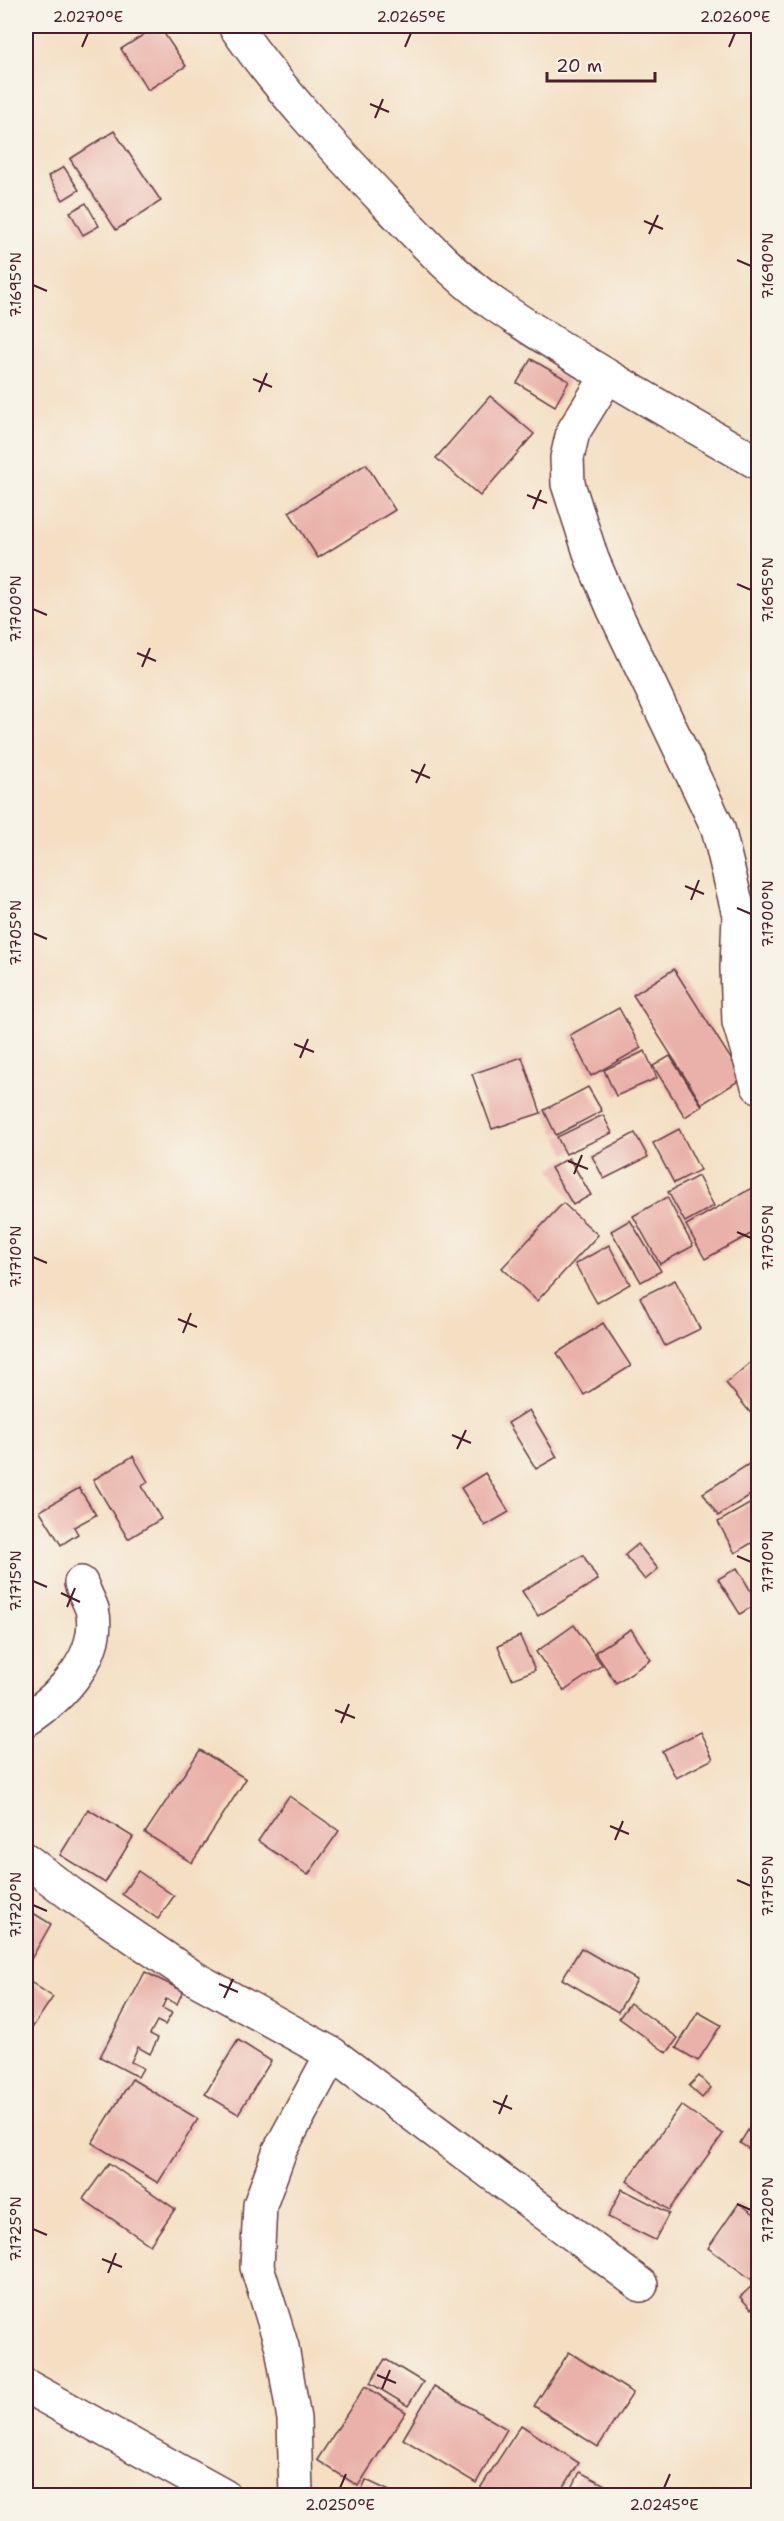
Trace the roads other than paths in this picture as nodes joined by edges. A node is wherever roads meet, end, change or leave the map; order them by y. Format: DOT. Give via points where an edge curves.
graph roads {
  1 [pos="235,26"];
  2 [pos="607,377"];
  3 [pos="759,463"];
  4 [pos="759,1086"];
  5 [pos="81,1583"];
  6 [pos="26,1720"];
  7 [pos="26,1860"];
  8 [pos="332,2054"];
  9 [pos="641,2285"];
  10 [pos="26,2386"];
  11 [pos="224,2496"];
  12 [pos="296,2496"];
  1 -- 2 [label="street" via="329,143 450,268 493,303"];
  2 -- 3 [label="street"];
  2 -- 4 [label="street" via="573,432 567,458 568,484 592,559 614,610 718,828 739,915 739,1022"];
  5 -- 6 [label="street" via="92,1610 92,1633 85,1660 70,1682"];
  7 -- 8 [label="street" via="194,1978"];
  8 -- 9 [label="street"];
  8 -- 12 [label="street" via="280,2150 260,2205 257,2267 282,2347 294,2418"];
  10 -- 11 [label="street"];
}
